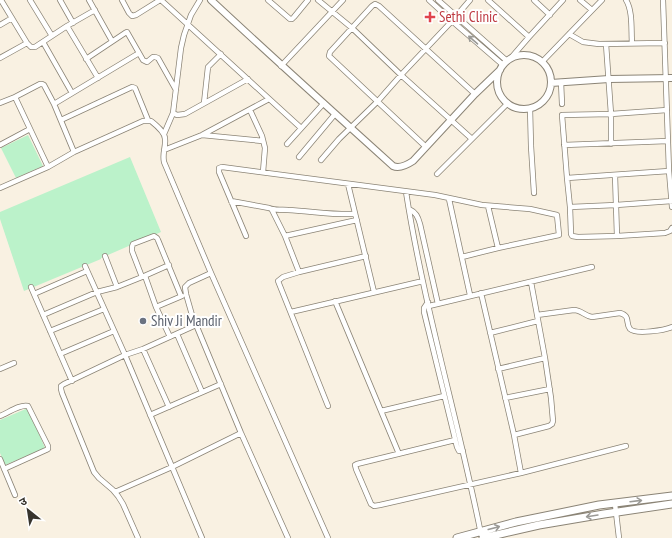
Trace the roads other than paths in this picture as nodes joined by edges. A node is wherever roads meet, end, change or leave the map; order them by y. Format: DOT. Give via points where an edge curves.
graph roads {
  1 [pos="2,0"];
  2 [pos="30,0"];
  3 [pos="60,0"];
  4 [pos="89,0"];
  5 [pos="122,0"];
  6 [pos="161,0"];
  7 [pos="200,0"];
  8 [pos="210,0"];
  9 [pos="268,0"];
  10 [pos="308,0"];
  11 [pos="318,0"];
  12 [pos="343,0"];
  13 [pos="429,0"];
  14 [pos="438,0"];
  15 [pos="470,0"];
  16 [pos="488,0"];
  17 [pos="534,0"];
  18 [pos="563,0"];
  19 [pos="580,0"];
  20 [pos="602,0"];
  21 [pos="626,0"];
  22 [pos="663,0"];
  23 [pos="95,10"];
  24 [pos="592,10"];
  25 [pos="332,12"];
  26 [pos="550,15"];
  27 [pos="456,16"];
  28 [pos="12,18"];
  29 [pos="452,21"];
  30 [pos="73,23"];
  31 [pos="188,24"];
  32 [pos="0,25"];
  33 [pos="67,26"];
  34 [pos="352,28"];
  35 [pos="569,34"];
  36 [pos="52,36"];
  37 [pos="529,38"];
  38 [pos="112,41"];
  39 [pos="43,42"];
  40 [pos="27,43"];
  41 [pos="632,43"];
  42 [pos="665,43"];
  43 [pos="606,44"];
  44 [pos="425,49"];
  45 [pos="139,53"];
  46 [pos="221,54"];
  47 [pos="0,58"];
  48 [pos="86,59"];
  49 [pos="542,62"];
  50 [pos="505,64"];
  51 [pos="281,66"];
  52 [pos="401,75"];
  53 [pos="98,78"];
  54 [pos="609,78"];
  55 [pos="669,78"];
  56 [pos="248,79"];
  57 [pos="561,82"];
  58 [pos="551,83"];
  59 [pos="176,90"];
  60 [pos="72,93"];
  61 [pos="475,94"];
  62 [pos="15,96"];
  63 [pos="269,99"];
  64 [pos="378,101"];
  65 [pos="0,103"];
  66 [pos="204,103"];
  67 [pos="324,103"];
  68 [pos="508,103"];
  69 [pos="54,104"];
  70 [pos="562,104"];
  71 [pos="530,108"];
  72 [pos="250,110"];
  73 [pos="667,110"];
  74 [pos="173,112"];
  75 [pos="335,114"];
  76 [pos="611,114"];
  77 [pos="61,120"];
  78 [pos="148,120"];
  79 [pos="451,120"];
  80 [pos="301,128"];
  81 [pos="351,128"];
  82 [pos="30,129"];
  83 [pos="164,134"];
  84 [pos="202,135"];
  85 [pos="472,139"];
  86 [pos="263,141"];
  87 [pos="668,141"];
  88 [pos="287,144"];
  89 [pos="611,144"];
  90 [pos="0,145"];
  91 [pos="564,145"];
  92 [pos="426,146"];
  93 [pos="164,150"];
  94 [pos="74,152"];
  95 [pos="299,157"];
  96 [pos="321,160"];
  97 [pos="48,167"];
  98 [pos="669,171"];
  99 [pos="263,172"];
  100 [pos="437,174"];
  101 [pos="615,175"];
  102 [pos="567,178"];
  103 [pos="348,184"];
  104 [pos="0,188"];
  105 [pos="406,192"];
  106 [pos="534,193"];
  107 [pos="449,199"];
  108 [pos="231,201"];
  109 [pos="672,201"];
  110 [pos="616,205"];
  111 [pos="488,206"];
  112 [pos="570,207"];
  113 [pos="672,207"];
  114 [pos="409,209"];
  115 [pos="272,210"];
  116 [pos="355,214"];
  117 [pos="357,220"];
  118 [pos="672,228"];
  119 [pos="246,236"];
  120 [pos="284,236"];
  121 [pos="617,236"];
  122 [pos="498,248"];
  123 [pos="105,256"];
  124 [pos="366,256"];
  125 [pos="462,257"];
  126 [pos="169,265"];
  127 [pos="592,267"];
  128 [pos="299,272"];
  129 [pos="211,273"];
  130 [pos="143,277"];
  131 [pos="423,282"];
  132 [pos="531,282"];
  133 [pos="31,287"];
  134 [pos="117,287"];
  135 [pos="97,292"];
  136 [pos="374,292"];
  137 [pos="481,293"];
  138 [pos="34,294"];
  139 [pos="184,295"];
  140 [pos="470,296"];
  141 [pos="335,301"];
  142 [pos="428,304"];
  143 [pos="438,304"];
  144 [pos="156,307"];
  145 [pos="104,309"];
  146 [pos="291,312"];
  147 [pos="43,315"];
  148 [pos="537,316"];
  149 [pos="538,322"];
  150 [pos="196,325"];
  151 [pos="672,327"];
  152 [pos="50,331"];
  153 [pos="114,331"];
  154 [pos="490,333"];
  155 [pos="177,334"];
  156 [pos="170,337"];
  157 [pos="143,349"];
  158 [pos="60,354"];
  159 [pos="125,356"];
  160 [pos="545,358"];
  161 [pos="14,363"];
  162 [pos="0,369"];
  163 [pos="498,369"];
  164 [pos="72,381"];
  165 [pos="221,384"];
  166 [pos="550,389"];
  167 [pos="202,392"];
  168 [pos="444,396"];
  169 [pos="505,398"];
  170 [pos="328,406"];
  171 [pos="169,407"];
  172 [pos="381,411"];
  173 [pos="150,415"];
  174 [pos="0,416"];
  175 [pos="241,433"];
  176 [pos="514,435"];
  177 [pos="455,440"];
  178 [pos="626,446"];
  179 [pos="463,451"];
  180 [pos="399,454"];
  181 [pos="0,459"];
  182 [pos="172,467"];
  183 [pos="4,469"];
  184 [pos="521,472"];
  185 [pos="471,484"];
  186 [pos="115,492"];
  187 [pos="15,495"];
  188 [pos="672,496"];
  189 [pos="615,504"];
  190 [pos="672,504"];
  191 [pos="616,512"];
  192 [pos="482,536"];
  193 [pos="138,538"];
  194 [pos="202,538"];
  195 [pos="288,538"];
  196 [pos="328,538"];
  197 [pos="457,538"];
  198 [pos="620,538"];
  1 -- 28 [label="street"];
  2 -- 36 [label="street"];
  3 -- 30 [label="street"];
  4 -- 23 [label="street"];
  5 -- 6 [label="street" via="132,16"];
  6 -- 31 [label="street"];
  7 -- 31 [label="street"];
  8 -- 51 [label="street"];
  9 -- 10 [label="street" via="290,19"];
  11 -- 25 [label="street"];
  12 -- 25 [label="street"];
  13 -- 29 [label="street"];
  14 -- 27 [label="street"];
  15 -- 27 [label="street"];
  16 -- 37 [label="street"];
  17 -- 26 [label="street"];
  18 -- 26 [label="street"];
  19 -- 24 [label="street"];
  20 -- 24 [label="street"];
  21 -- 41 [label="street" via="630,12"];
  22 -- 42 [label="street"];
  23 -- 30 [label="street"];
  23 -- 38 [label="street"];
  24 -- 35 [label="street"];
  25 -- 34 [label="street"];
  25 -- 51 [label="street"];
  26 -- 37 [label="street"];
  27 -- 29 [label="street"];
  27 -- 50 [label="street"];
  28 -- 32 [label="street"];
  28 -- 40 [label="street"];
  29 -- 44 [label="street"];
  50 -- 29 [label="street, one-way"];
  30 -- 33 [label="street"];
  31 -- 46 [label="street"];
  31 -- 59 [label="street" via="181,48"];
  33 -- 36 [label="street"];
  33 -- 48 [label="street"];
  34 -- 44 [label="street" via="374,4"];
  34 -- 52 [label="street"];
  34 -- 64 [label="street" via="329,56"];
  35 -- 43 [label="street" via="583,42"];
  35 -- 49 [label="street"];
  36 -- 39 [label="street"];
  37 -- 50 [label="street"];
  38 -- 45 [label="street" via="127,32"];
  38 -- 48 [label="street"];
  39 -- 40 [label="street" via="34,48"];
  39 -- 60 [label="street"];
  40 -- 47 [label="street"];
  41 -- 42 [label="street"];
  41 -- 43 [label="street"];
  42 -- 55 [label="street"];
  43 -- 54 [label="street"];
  44 -- 52 [label="street"];
  44 -- 61 [label="street"];
  45 -- 53 [label="street"];
  45 -- 59 [label="street" via="145,62 153,57 158,58"];
  46 -- 56 [label="street"];
  46 -- 66 [label="street" via="208,68"];
  48 -- 53 [label="street"];
  49 -- 50 [label="street" via="529,55 521,55"];
  49 -- 58 [label="street" via="547,68"];
  50 -- 61 [label="street"];
  50 -- 68 [label="street" via="497,79 498,88"];
  51 -- 67 [label="street"];
  52 -- 64 [label="street"];
  52 -- 79 [label="street"];
  53 -- 60 [label="street"];
  54 -- 55 [label="street"];
  54 -- 57 [label="street"];
  54 -- 76 [label="street"];
  55 -- 73 [label="street"];
  56 -- 63 [label="street"];
  56 -- 66 [label="street"];
  57 -- 58 [label="street"];
  57 -- 70 [label="street"];
  58 -- 71 [label="street" via="545,98"];
  59 -- 74 [label="street"];
  60 -- 69 [label="street"];
  61 -- 79 [label="street"];
  62 -- 65 [label="street"];
  62 -- 69 [label="street" via="42,84"];
  62 -- 82 [label="street"];
  63 -- 72 [label="street"];
  63 -- 80 [label="street"];
  64 -- 81 [label="street"];
  64 -- 92 [label="street"];
  66 -- 74 [label="street" via="185,114 177,115"];
  67 -- 75 [label="street"];
  67 -- 80 [label="street"];
  68 -- 71 [label="street" via="515,107"];
  68 -- 85 [label="street"];
  69 -- 77 [label="street"];
  71 -- 106 [label="street"];
  72 -- 84 [label="street"];
  72 -- 86 [label="street"];
  73 -- 76 [label="street"];
  73 -- 87 [label="street"];
  74 -- 83 [label="street"];
  75 -- 81 [label="street"];
  75 -- 95 [label="street"];
  76 -- 89 [label="street"];
  76 -- 91 [label="street" via="562,115"];
  77 -- 78 [label="street" via="132,87 135,88"];
  77 -- 94 [label="street"];
  78 -- 83 [label="street"];
  78 -- 94 [label="street"];
  79 -- 85 [label="street"];
  79 -- 92 [label="street"];
  80 -- 88 [label="street"];
  81 -- 92 [label="street" via="396,167 409,164"];
  81 -- 96 [label="street"];
  82 -- 90 [label="street"];
  82 -- 97 [label="street"];
  83 -- 93 [label="street"];
  84 -- 86 [label="street"];
  84 -- 93 [label="street"];
  85 -- 100 [label="street"];
  86 -- 99 [label="street"];
  87 -- 89 [label="street"];
  87 -- 98 [label="street"];
  89 -- 91 [label="street"];
  91 -- 102 [label="street"];
  93 -- 129 [label="street" via="164,162"];
  94 -- 97 [label="street"];
  97 -- 104 [label="street"];
  98 -- 101 [label="street"];
  98 -- 109 [label="street"];
  99 -- 103 [label="street"];
  99 -- 108 [label="street" via="219,168 218,172"];
  101 -- 102 [label="street"];
  101 -- 110 [label="street"];
  102 -- 112 [label="street"];
  103 -- 105 [label="street"];
  103 -- 116 [label="street"];
  105 -- 107 [label="street"];
  105 -- 114 [label="street"];
  107 -- 111 [label="street"];
  107 -- 125 [label="street"];
  108 -- 115 [label="street"];
  108 -- 119 [label="street"];
  109 -- 110 [label="street"];
  109 -- 113 [label="street"];
  110 -- 112 [label="street"];
  110 -- 121 [label="street"];
  111 -- 122 [label="street"];
  111 -- 122 [label="street" via="530,209 557,215 559,235"];
  112 -- 121 [label="street" via="572,236"];
  114 -- 131 [label="street"];
  114 -- 143 [label="street" via="416,214 420,224"];
  115 -- 116 [label="street"];
  115 -- 120 [label="street"];
  116 -- 117 [label="street"];
  117 -- 120 [label="street"];
  117 -- 124 [label="street"];
  118 -- 121 [label="street" via="665,232"];
  120 -- 128 [label="street"];
  122 -- 125 [label="street"];
  123 -- 134 [label="street"];
  124 -- 128 [label="street"];
  124 -- 136 [label="street"];
  125 -- 140 [label="street"];
  126 -- 130 [label="street"];
  126 -- 130 [label="street" via="155,237 134,244 132,251"];
  126 -- 139 [label="street"];
  127 -- 132 [label="street"];
  128 -- 146 [label="street" via="283,277 278,282"];
  129 -- 139 [label="street" via="187,285"];
  129 -- 196 [label="street"];
  130 -- 134 [label="street"];
  130 -- 144 [label="street"];
  131 -- 136 [label="street"];
  131 -- 142 [label="street"];
  132 -- 137 [label="street"];
  132 -- 148 [label="street"];
  133 -- 138 [label="street"];
  134 -- 135 [label="street"];
  135 -- 138 [label="street" via="86,268"];
  135 -- 145 [label="street"];
  135 -- 147 [label="street"];
  136 -- 141 [label="street"];
  137 -- 140 [label="street"];
  137 -- 154 [label="street"];
  138 -- 147 [label="street"];
  139 -- 144 [label="street"];
  139 -- 150 [label="street"];
  140 -- 143 [label="street"];
  141 -- 146 [label="street"];
  141 -- 172 [label="street"];
  142 -- 143 [label="street"];
  142 -- 168 [label="street" via="424,312"];
  142 -- 179 [label="street"];
  144 -- 156 [label="street"];
  145 -- 152 [label="street"];
  145 -- 153 [label="street"];
  146 -- 170 [label="street"];
  147 -- 152 [label="street"];
  148 -- 149 [label="street"];
  148 -- 151 [label="street" via="574,310 592,317 620,313 626,316 632,330 658,331"];
  149 -- 154 [label="street"];
  149 -- 160 [label="street"];
  150 -- 155 [label="street"];
  150 -- 165 [label="street"];
  152 -- 158 [label="street"];
  153 -- 158 [label="street"];
  153 -- 159 [label="street"];
  154 -- 163 [label="street"];
  155 -- 156 [label="street"];
  155 -- 167 [label="street"];
  156 -- 157 [label="street"];
  157 -- 159 [label="street"];
  157 -- 171 [label="street"];
  158 -- 164 [label="street"];
  159 -- 164 [label="street"];
  159 -- 173 [label="street"];
  160 -- 163 [label="street"];
  160 -- 166 [label="street"];
  161 -- 162 [label="street"];
  163 -- 169 [label="street"];
  164 -- 186 [label="street" via="61,386 62,393 94,472"];
  165 -- 167 [label="street"];
  165 -- 175 [label="street"];
  166 -- 169 [label="street"];
  166 -- 176 [label="street" via="552,424"];
  167 -- 171 [label="street"];
  168 -- 172 [label="street"];
  168 -- 177 [label="street"];
  169 -- 176 [label="street"];
  171 -- 173 [label="street"];
  172 -- 180 [label="street"];
  173 -- 182 [label="street"];
  174 -- 183 [label="street" via="27,405 48,446 48,449"];
  175 -- 182 [label="street"];
  175 -- 195 [label="street"];
  176 -- 184 [label="street"];
  177 -- 179 [label="street" via="459,451"];
  177 -- 180 [label="street"];
  178 -- 184 [label="street"];
  179 -- 185 [label="street"];
  180 -- 185 [label="street" via="355,465 373,506"];
  181 -- 183 [label="street"];
  182 -- 186 [label="street"];
  182 -- 194 [label="street"];
  183 -- 187 [label="street"];
  184 -- 185 [label="street"];
  185 -- 192 [label="street"];
  186 -- 193 [label="street"];
  189 -- 188 [label="main road, one-way"];
  189 -- 191 [label="street"];
  192 -- 189 [label="main road, one-way" via="516,522"];
  190 -- 191 [label="main road"];
  191 -- 192 [label="main road, one-way"];
  191 -- 198 [label="street"];
  192 -- 197 [label="main road"];
}
